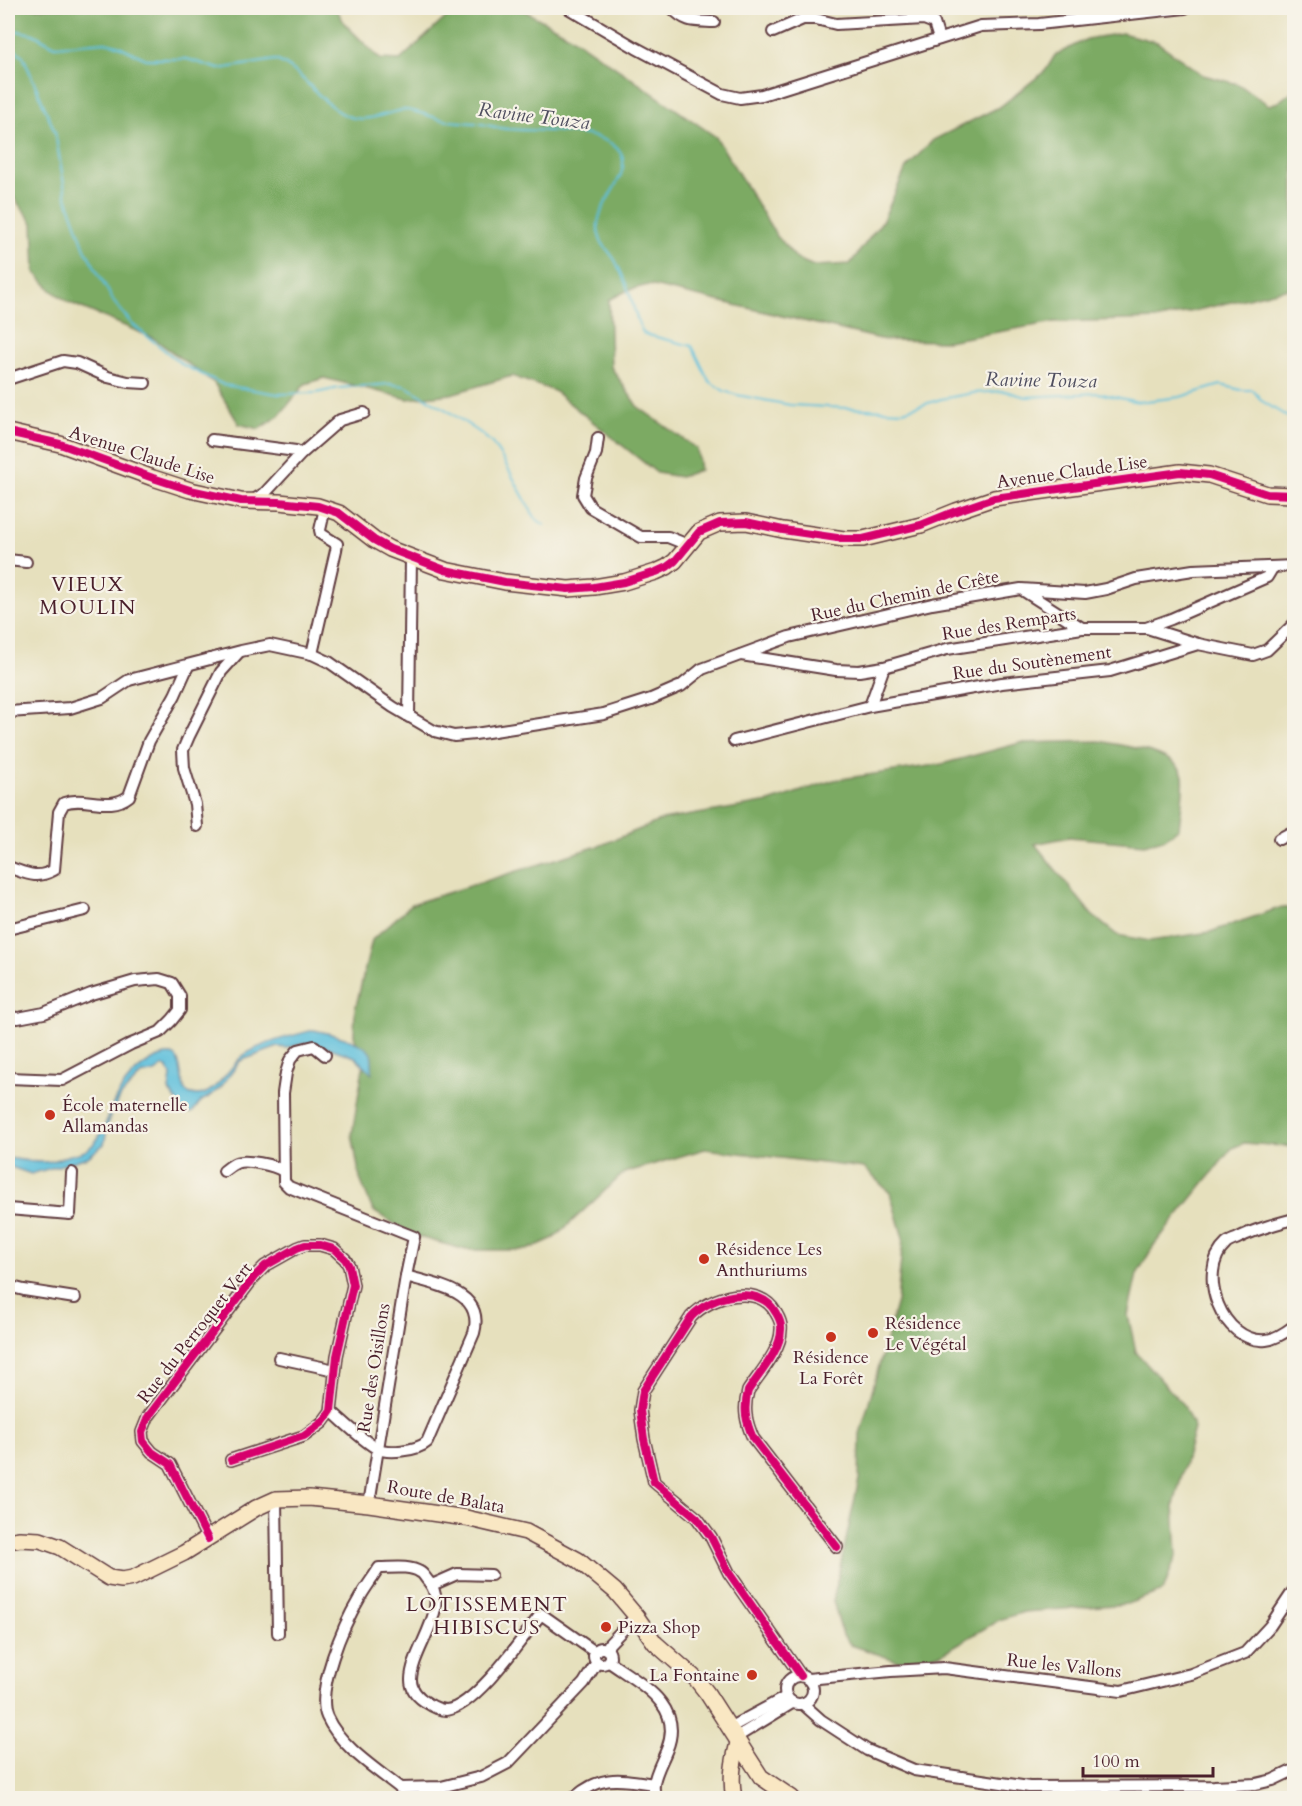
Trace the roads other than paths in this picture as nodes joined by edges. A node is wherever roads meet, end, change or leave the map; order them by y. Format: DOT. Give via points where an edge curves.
graph roads {
  1 [pos="568,8"];
  2 [pos="672,8"];
  3 [pos="1185,8"];
  4 [pos="714,22"];
  5 [pos="773,32"];
  6 [pos="939,39"];
  7 [pos="8,379"];
  8 [pos="145,383"];
  9 [pos="364,413"];
  10 [pos="8,432"];
  11 [pos="598,438"];
  12 [pos="212,440"];
  13 [pos="301,454"];
  14 [pos="1294,495"];
  15 [pos="251,501"];
  16 [pos="325,508"];
  17 [pos="688,545"];
  18 [pos="411,557"];
  19 [pos="8,560"];
  20 [pos="26,562"];
  21 [pos="1294,566"];
  22 [pos="1273,567"];
  23 [pos="1021,589"];
  24 [pos="1294,624"];
  25 [pos="1082,628"];
  26 [pos="1146,628"];
  27 [pos="1198,644"];
  28 [pos="241,651"];
  29 [pos="312,654"];
  30 [pos="738,655"];
  31 [pos="188,666"];
  32 [pos="884,666"];
  33 [pos="870,706"];
  34 [pos="8,712"];
  35 [pos="409,717"];
  36 [pos="734,741"];
  37 [pos="197,826"];
  38 [pos="1294,831"];
  39 [pos="1279,839"];
  40 [pos="8,867"];
  41 [pos="85,910"];
  42 [pos="8,929"];
  43 [pos="8,1017"];
  44 [pos="326,1055"];
  45 [pos="8,1078"];
  46 [pos="224,1171"];
  47 [pos="283,1171"];
  48 [pos="72,1173"];
  49 [pos="8,1209"];
  50 [pos="1294,1219"];
  51 [pos="406,1276"];
  52 [pos="8,1286"];
  53 [pos="75,1298"];
  54 [pos="1294,1326"];
  55 [pos="279,1358"];
  56 [pos="335,1370"];
  57 [pos="331,1411"];
  58 [pos="378,1450"];
  59 [pos="231,1460"];
  60 [pos="276,1499"];
  61 [pos="369,1504"];
  62 [pos="208,1539"];
  63 [pos="8,1541"];
  64 [pos="837,1547"];
  65 [pos="491,1575"];
  66 [pos="432,1585"];
  67 [pos="1294,1590"];
  68 [pos="636,1616"];
  69 [pos="278,1633"];
  70 [pos="785,1655"];
  71 [pos="602,1656"];
  72 [pos="830,1677"];
  73 [pos="804,1678"];
  74 [pos="789,1680"];
  75 [pos="801,1698"];
  76 [pos="734,1736"];
  77 [pos="1294,1770"];
  78 [pos="761,1777"];
  79 [pos="654,1784"];
  80 [pos="401,1793"];
  81 [pos="574,1798"];
  82 [pos="655,1798"];
  83 [pos="735,1798"];
  84 [pos="778,1798"];
  85 [pos="792,1798"];
  1 -- 6 [label="street" via="722,94 740,98 762,95"];
  2 -- 4 [label="street" via="689,21"];
  3 -- 6 [label="street" via="1039,24 981,26"];
  5 -- 6 [label="street" via="803,19 836,24 924,19 934,23"];
  7 -- 8 [label="street" via="63,361 108,377"];
  9 -- 13 [label="street" via="339,420"];
  10 -- 15 [label="street, Avenue Claude Lise" via="60,444 190,490"];
  11 -- 17 [label="street" via="584,495 591,508 641,537 668,537"];
  12 -- 13 [label="street"];
  13 -- 15 [label="street" via="265,493"];
  14 -- 17 [label="street, Avenue Claude Lise" via="1268,494 1209,475 1180,472 994,498 921,525 863,539 732,522 699,532"];
  15 -- 16 [label="street, Avenue Claude Lise"];
  16 -- 18 [label="street, Avenue Claude Lise" via="339,513 374,540"];
  16 -- 29 [label="street" via="321,534 337,544"];
  17 -- 18 [label="street, Avenue Claude Lise" via="675,561 656,572 624,582 568,589 445,570"];
  18 -- 35 [label="street"];
  19 -- 20 [label="street"];
  21 -- 22 [label="street, Rue du Chemin de Crête"];
  22 -- 23 [label="street, Rue du Chemin de Crête" via="1193,570 1136,579 1085,593"];
  22 -- 26 [label="street, Rue des Remparts" via="1267,577"];
  23 -- 25 [label="street"];
  23 -- 30 [label="street, Rue du Chemin de Crête" via="932,603 789,637"];
  24 -- 27 [label="street" via="1267,650 1253,655"];
  25 -- 26 [label="street, Rue des Remparts"];
  25 -- 32 [label="street, Rue des Remparts" via="946,649"];
  26 -- 27 [label="street"];
  27 -- 33 [label="street, Rue du Soutènement" via="1110,670 1002,683"];
  28 -- 29 [label="street, Rue du Chemin de Crête" via="270,645"];
  28 -- 31 [label="street, Rue du Chemin de Crête"];
  28 -- 37 [label="street" via="221,672 185,746 183,762"];
  29 -- 35 [label="street, Rue du Chemin de Crête"];
  30 -- 32 [label="street, Rue des Remparts" via="836,670"];
  30 -- 35 [label="street, Rue du Chemin de Crête" via="702,669 681,686 604,714 454,736 434,731"];
  31 -- 34 [label="street, Rue du Chemin de Crête" via="129,680 102,698 70,708"];
  31 -- 40 [label="street" via="149,741 129,796 113,804 72,800 64,803 59,812 54,870 37,876"];
  32 -- 33 [label="street"];
  33 -- 36 [label="street, Rue du Soutènement"];
  38 -- 39 [label="street"];
  41 -- 42 [label="street"];
  43 -- 45 [label="street" via="44,1012 135,981 159,979 172,983 180,996 180,1010 160,1032 62,1080"];
  44 -- 47 [label="street" via="314,1046 298,1050 290,1060 283,1093"];
  46 -- 47 [label="street" via="241,1162 274,1166"];
  47 -- 51 [label="street, Rue des Oisillons" via="289,1187 414,1237"];
  48 -- 49 [label="street" via="69,1214"];
  50 -- 54 [label="street" via="1226,1243 1214,1261 1212,1279 1222,1312 1237,1332 1251,1339 1267,1340"];
  51 -- 58 [label="street, Rue des Oisillons"];
  51 -- 58 [label="street" via="463,1296 473,1310 476,1325 427,1443 409,1451"];
  52 -- 53 [label="street"];
  55 -- 56 [label="street"];
  56 -- 57 [label="street, Rue du Perroquet Vert"];
  56 -- 62 [label="street, Rue du Perroquet Vert" via="351,1297 350,1266 334,1249 305,1245 265,1266 254,1277 143,1427 143,1441 170,1464"];
  57 -- 58 [label="street"];
  57 -- 59 [label="street" via="304,1436"];
  58 -- 61 [label="street, Rue des Oisillons"];
  60 -- 61 [label="street, Route de Balata"];
  60 -- 62 [label="street, Route de Balata"];
  60 -- 69 [label="street"];
  61 -- 68 [label="street, Route de Balata" via="466,1518 525,1532 578,1560 615,1591"];
  62 -- 63 [label="street, Route de Balata" via="122,1580 109,1578 60,1547 40,1540"];
  64 -- 70 [label="street" via="753,1438 747,1424 748,1391 779,1345 780,1320 772,1305 751,1295 728,1296 707,1304 691,1317 643,1391 640,1410 644,1439 654,1482 698,1518 729,1573"];
  65 -- 66 [label="street" via="457,1574"];
  66 -- 71 [label="street" via="436,1602 410,1684 419,1698 432,1706 446,1710 475,1694 541,1614"];
  66 -- 80 [label="street" via="421,1572 380,1568 339,1638 327,1675 327,1717 347,1746"];
  67 -- 72 [label="street, Rue les Vallons" via="1270,1626 1245,1653 1191,1674 1121,1691 944,1668"];
  68 -- 71 [label="street"];
  68 -- 76 [label="street, Route de Balata" via="655,1644 696,1679"];
  70 -- 73 [label="street"];
  70 -- 74 [label="street"];
  71 -- 79 [label="street" via="657,1697 668,1713 672,1729 669,1745"];
  71 -- 80 [label="street" via="584,1683 508,1763 481,1777"];
  72 -- 73 [label="street, Rue les Vallons"];
  72 -- 75 [label="street"];
  73 -- 74 [label="street, Rue les Vallons"];
  73 -- 75 [label="street"];
  74 -- 75 [label="street" via="785,1688"];
  75 -- 76 [label="street"];
  75 -- 77 [label="street" via="821,1720 867,1750 914,1770 1029,1787 1256,1784"];
  76 -- 78 [label="street, Route de Balata"];
  76 -- 83 [label="street"];
  78 -- 84 [label="street"];
  78 -- 85 [label="street, Route de Balata"];
  79 -- 81 [label="street" via="605,1780"];
  79 -- 82 [label="street"];
}
